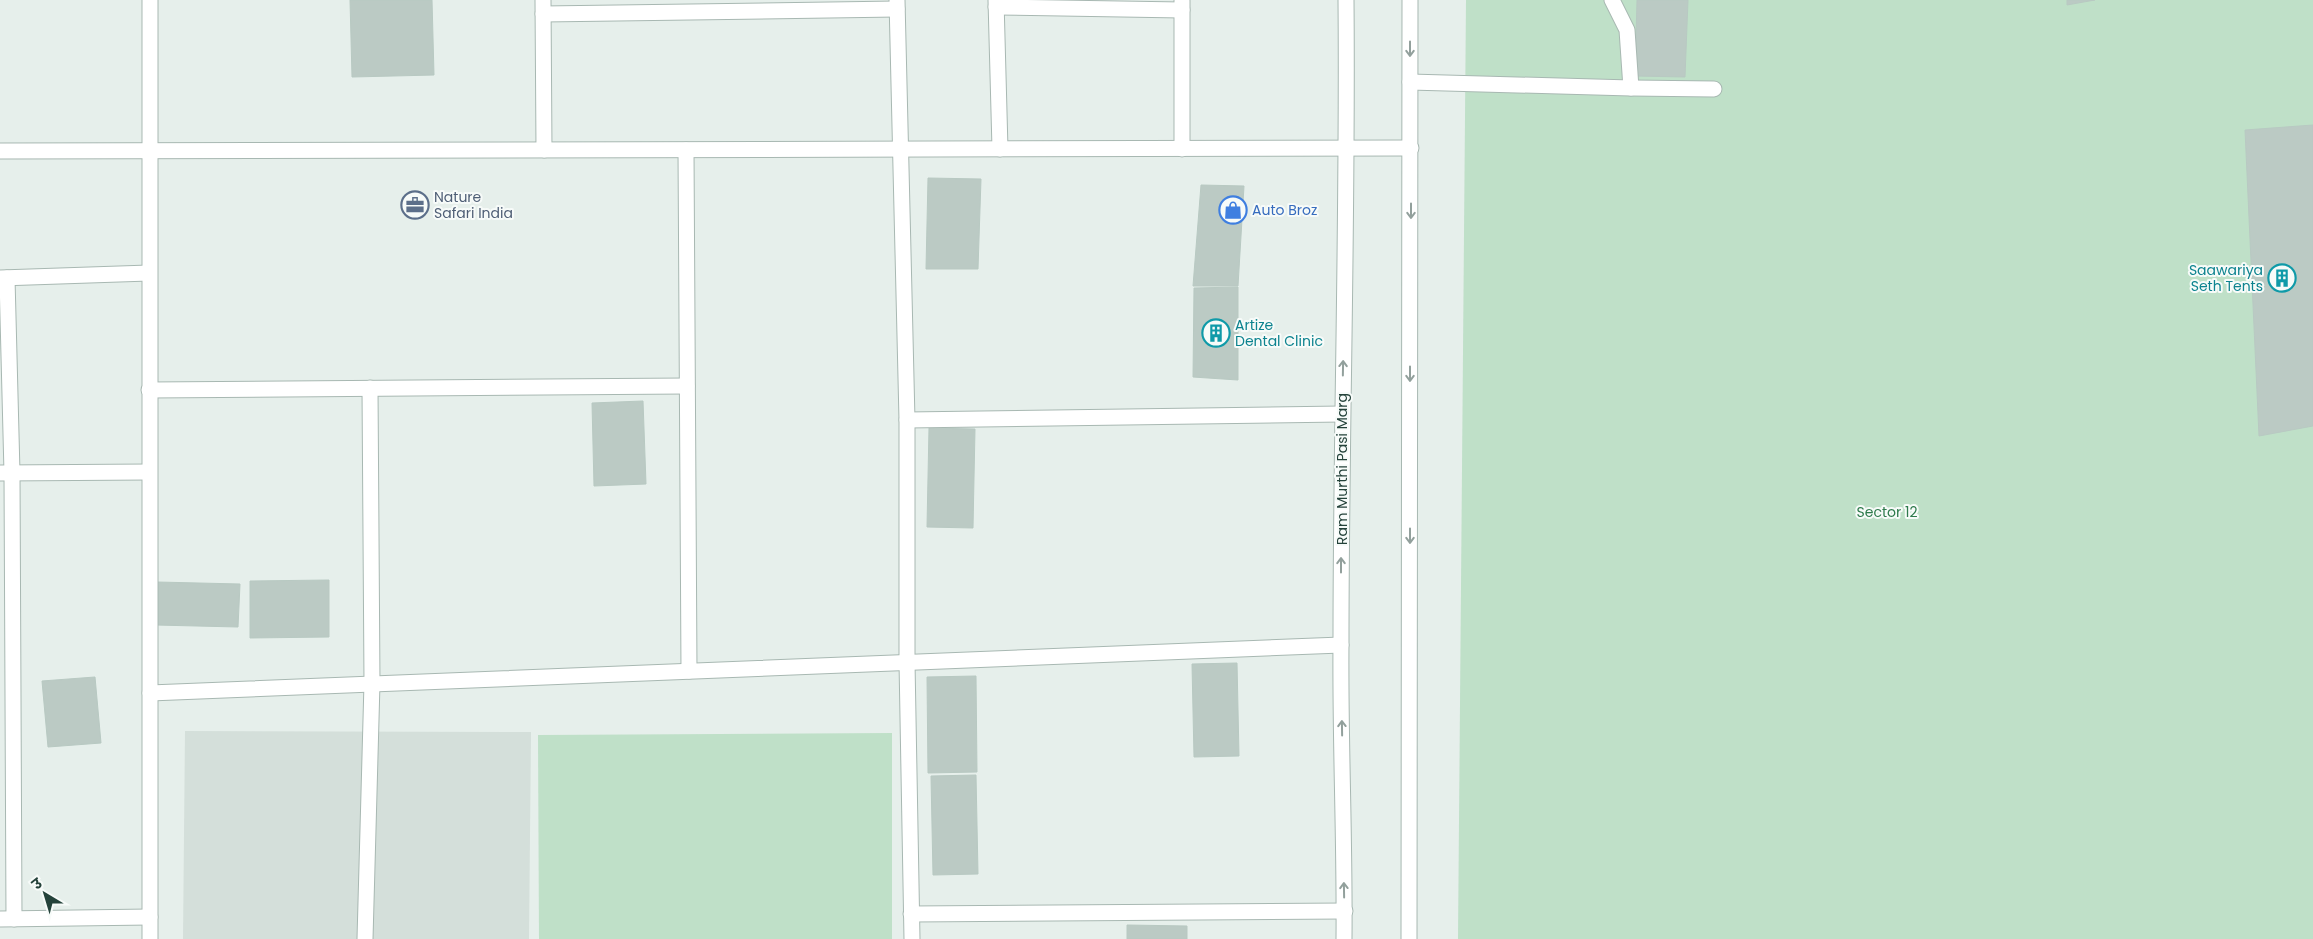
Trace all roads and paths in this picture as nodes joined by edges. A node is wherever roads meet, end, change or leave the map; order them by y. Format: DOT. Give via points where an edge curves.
graph roads {
  1 [pos="150,0"];
  2 [pos="1346,0"];
  3 [pos="1410,0"];
  4 [pos="1612,0"];
  5 [pos="897,4"];
  6 [pos="996,4"];
  7 [pos="829,5"];
  8 [pos="1182,5"];
  9 [pos="645,6"];
  10 [pos="740,6"];
  11 [pos="543,7"];
  12 [pos="1410,82"];
  13 [pos="1631,88"];
  14 [pos="1714,88"];
  15 [pos="1182,148"];
  16 [pos="1347,148"];
  17 [pos="1411,148"];
  18 [pos="899,149"];
  19 [pos="1000,149"];
  20 [pos="544,150"];
  21 [pos="686,150"];
  22 [pos="0,151"];
  23 [pos="149,151"];
  24 [pos="149,273"];
  25 [pos="4,278"];
  26 [pos="687,386"];
  27 [pos="370,388"];
  28 [pos="149,390"];
  29 [pos="1342,414"];
  30 [pos="907,420"];
  31 [pos="149,472"];
  32 [pos="6,473"];
  33 [pos="6,566"];
  34 [pos="6,638"];
  35 [pos="1341,644"];
  36 [pos="907,662"];
  37 [pos="689,671"];
  38 [pos="372,683"];
  39 [pos="150,693"];
  40 [pos="7,725"];
  41 [pos="7,806"];
  42 [pos="1344,911"];
  43 [pos="911,914"];
  44 [pos="150,917"];
  45 [pos="7,919"];
  46 [pos="150,939"];
  47 [pos="365,939"];
  48 [pos="912,939"];
  49 [pos="1344,939"];
  50 [pos="1409,939"];
  1 -- 23 [label="street"];
  2 -- 16 [label="street, Ram Murthi Pasi Marg"];
  3 -- 12 [label="street, one-way"];
  4 -- 13 [label="street" via="1627,30"];
  5 -- 7 [label="street"];
  5 -- 18 [label="street"];
  6 -- 8 [label="street"];
  6 -- 19 [label="street"];
  7 -- 10 [label="street"];
  8 -- 15 [label="street"];
  9 -- 10 [label="street"];
  9 -- 11 [label="street"];
  11 -- 20 [label="street"];
  12 -- 13 [label="street"];
  12 -- 17 [label="street"];
  13 -- 14 [label="street"];
  15 -- 16 [label="street"];
  15 -- 19 [label="street"];
  16 -- 17 [label="street"];
  29 -- 16 [label="street, Ram Murthi Pasi Marg, one-way"];
  17 -- 50 [label="street, one-way"];
  18 -- 19 [label="street"];
  18 -- 21 [label="street"];
  18 -- 30 [label="street"];
  20 -- 21 [label="street"];
  20 -- 23 [label="street"];
  21 -- 26 [label="street"];
  22 -- 23 [label="street"];
  23 -- 24 [label="street"];
  24 -- 25 [label="street"];
  24 -- 28 [label="street"];
  25 -- 32 [label="street"];
  26 -- 27 [label="street"];
  26 -- 37 [label="street"];
  27 -- 28 [label="street"];
  27 -- 38 [label="street"];
  28 -- 31 [label="street"];
  29 -- 30 [label="street"];
  35 -- 29 [label="street, Ram Murthi Pasi Marg, one-way"];
  30 -- 36 [label="street"];
  31 -- 32 [label="street"];
  31 -- 39 [label="street"];
  32 -- 33 [label="street"];
  33 -- 34 [label="street"];
  34 -- 40 [label="street"];
  35 -- 36 [label="street"];
  42 -- 35 [label="street, Ram Murthi Pasi Marg, one-way"];
  36 -- 37 [label="street"];
  36 -- 43 [label="street"];
  37 -- 38 [label="street"];
  38 -- 39 [label="street"];
  38 -- 47 [label="street"];
  39 -- 44 [label="street"];
  40 -- 41 [label="street"];
  41 -- 45 [label="street"];
  42 -- 43 [label="street"];
  42 -- 49 [label="street, Ram Murthi Pasi Marg"];
  43 -- 48 [label="street"];
  44 -- 45 [label="street"];
  44 -- 46 [label="street"];
}
